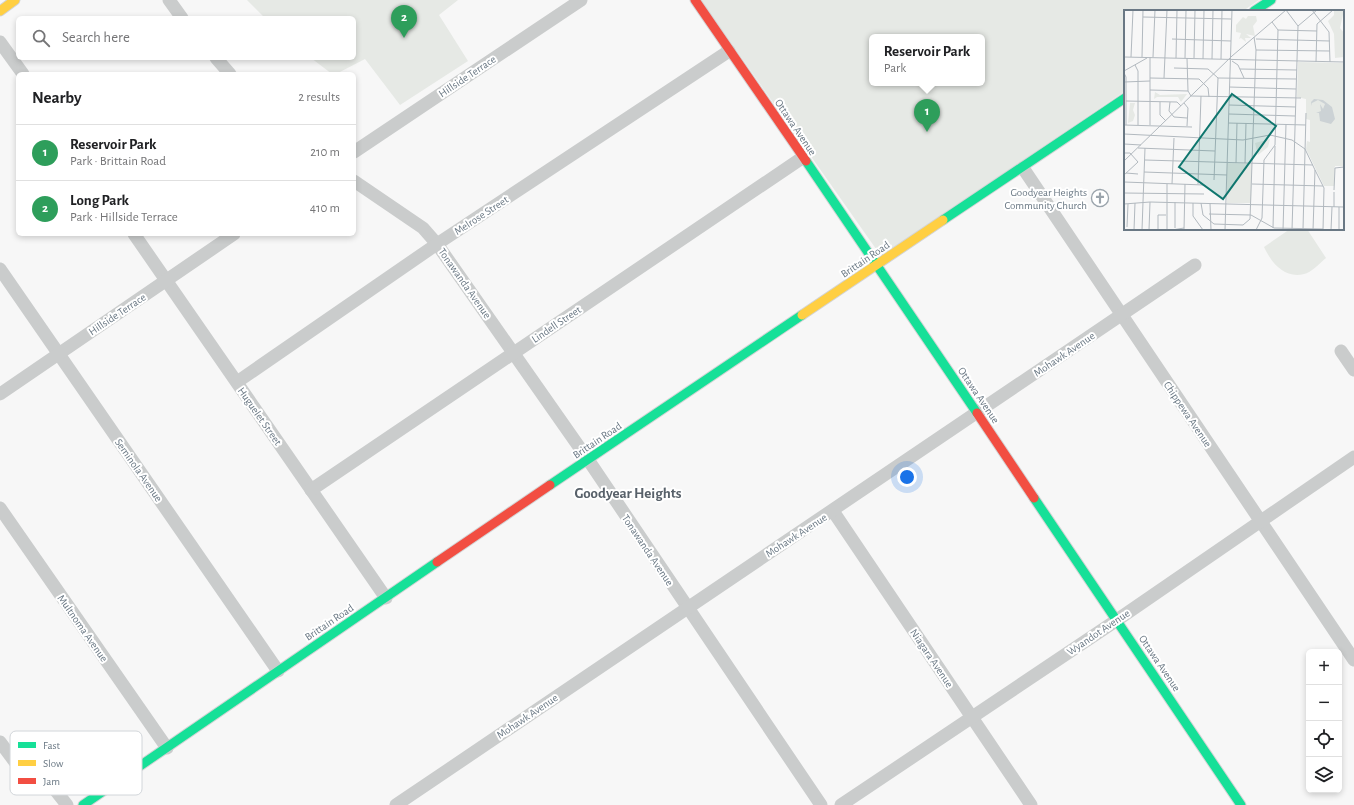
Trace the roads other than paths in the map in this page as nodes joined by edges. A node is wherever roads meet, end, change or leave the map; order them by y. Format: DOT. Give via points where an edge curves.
graph roads {
  1 [pos="15,0"];
  2 [pos="169,0"];
  3 [pos="581,0"];
  4 [pos="695,0"];
  5 [pos="1271,0"];
  6 [pos="1256,10"];
  7 [pos="0,11"];
  8 [pos="181,16"];
  9 [pos="0,42"];
  10 [pos="729,51"];
  11 [pos="218,60"];
  12 [pos="21,72"];
  13 [pos="228,72"];
  14 [pos="1124,99"];
  15 [pos="356,151"];
  16 [pos="802,158"];
  17 [pos="1023,168"];
  18 [pos="356,182"];
  19 [pos="135,236"];
  20 [pos="231,236"];
  21 [pos="437,244"];
  22 [pos="1195,265"];
  23 [pos="878,266"];
  24 [pos="0,269"];
  25 [pos="166,280"];
  26 [pos="1121,315"];
  27 [pos="1341,351"];
  28 [pos="514,353"];
  29 [pos="59,354"];
  30 [pos="1354,370"];
  31 [pos="236,382"];
  32 [pos="0,394"];
  33 [pos="976,413"];
  34 [pos="1354,457"];
  35 [pos="589,461"];
  36 [pos="311,490"];
  37 [pos="0,508"];
  38 [pos="833,511"];
  39 [pos="1260,522"];
  40 [pos="386,598"];
  41 [pos="686,608"];
  42 [pos="1117,620"];
  43 [pos="1354,660"];
  44 [pos="278,672"];
  45 [pos="972,717"];
  46 [pos="0,742"];
  47 [pos="167,748"];
  48 [pos="10,755"];
  49 [pos="142,765"];
  50 [pos="59,795"];
  51 [pos="98,795"];
  52 [pos="67,805"];
  53 [pos="83,805"];
  54 [pos="396,805"];
  55 [pos="821,805"];
  56 [pos="841,805"];
  57 [pos="1031,805"];
  58 [pos="1241,805"];
  1 -- 7 [label="main road"];
  2 -- 8 [label="street"];
  3 -- 15 [label="street, Hillside Terrace"];
  4 -- 10 [label="main road, Ottawa Avenue"];
  5 -- 6 [label="main road"];
  9 -- 12 [label="street"];
  10 -- 16 [label="main road, Ottawa Avenue"];
  10 -- 21 [label="street, Melrose Street"];
  11 -- 13 [label="street"];
  14 -- 17 [label="main road, Brittain Road"];
  16 -- 23 [label="main road, Ottawa Avenue"];
  16 -- 28 [label="street, Lindell Street"];
  17 -- 23 [label="main road, Brittain Road"];
  17 -- 26 [label="street, Chippewa Avenue"];
  18 -- 21 [label="street, Tonawanda Avenue" via="424,228"];
  19 -- 25 [label="street, Huguelet Street"];
  20 -- 25 [label="street, Hillside Terrace"];
  21 -- 28 [label="street, Tonawanda Avenue"];
  21 -- 31 [label="street, Melrose Street"];
  22 -- 26 [label="street, Mohawk Avenue"];
  23 -- 33 [label="main road, Ottawa Avenue"];
  23 -- 35 [label="main road, Brittain Road"];
  24 -- 29 [label="street, Seminola Avenue"];
  25 -- 29 [label="street, Hillside Terrace"];
  25 -- 31 [label="street, Huguelet Street"];
  26 -- 33 [label="street, Mohawk Avenue"];
  26 -- 39 [label="street, Chippewa Avenue"];
  27 -- 30 [label="street"];
  28 -- 35 [label="street, Tonawanda Avenue"];
  28 -- 36 [label="street, Lindell Street"];
  29 -- 32 [label="street, Hillside Terrace"];
  29 -- 44 [label="street, Seminola Avenue"];
  31 -- 36 [label="street, Huguelet Street"];
  33 -- 38 [label="street, Mohawk Avenue"];
  33 -- 42 [label="main road, Ottawa Avenue"];
  34 -- 39 [label="street, Wyandot Avenue"];
  35 -- 40 [label="main road, Brittain Road"];
  35 -- 41 [label="street, Tonawanda Avenue"];
  36 -- 40 [label="street, Huguelet Street"];
  37 -- 47 [label="street, Multnoma Avenue"];
  38 -- 41 [label="street, Mohawk Avenue"];
  38 -- 45 [label="street, Niagara Avenue"];
  39 -- 42 [label="street, Wyandot Avenue"];
  39 -- 43 [label="street, Chippewa Avenue"];
  40 -- 44 [label="main road, Brittain Road"];
  41 -- 54 [label="street, Mohawk Avenue"];
  41 -- 55 [label="street, Tonawanda Avenue"];
  42 -- 45 [label="street, Wyandot Avenue"];
  42 -- 58 [label="main road, Ottawa Avenue"];
  44 -- 47 [label="main road, Brittain Road"];
  45 -- 56 [label="street, Wyandot Avenue"];
  45 -- 57 [label="street, Niagara Avenue"];
  46 -- 48 [label="street"];
  47 -- 49 [label="main road, Brittain Road"];
  50 -- 52 [label="street"];
  51 -- 53 [label="main road, Brittain Road"];
}
